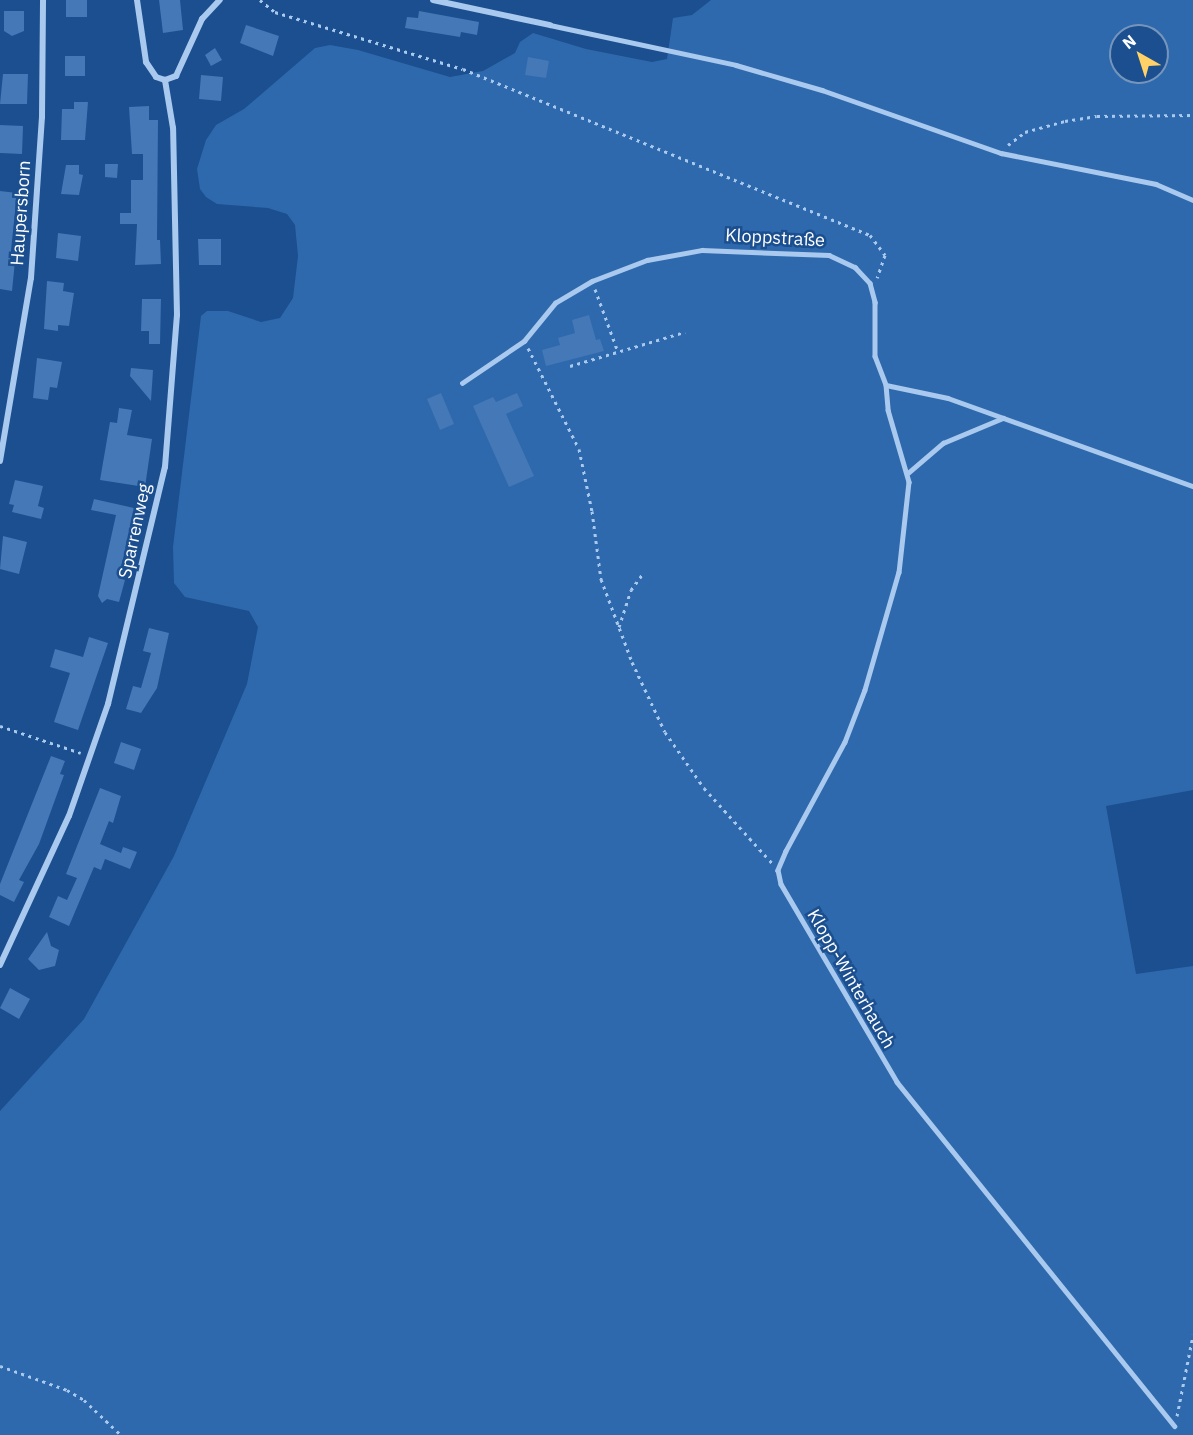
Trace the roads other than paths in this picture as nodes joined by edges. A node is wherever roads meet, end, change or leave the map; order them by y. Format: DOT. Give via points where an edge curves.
graph roads {
  1 [pos="43,0"];
  2 [pos="137,0"];
  3 [pos="220,0"];
  4 [pos="433,0"];
  5 [pos="550,25"];
  6 [pos="165,80"];
  7 [pos="1193,200"];
  8 [pos="462,383"];
  9 [pos="886,385"];
  10 [pos="1003,418"];
  11 [pos="0,461"];
  12 [pos="908,473"];
  13 [pos="1193,486"];
  14 [pos="0,965"];
  15 [pos="1175,1426"];
  1 -- 11 [label="street, Haupersborn" via="37,220 18,368"];
  2 -- 6 [label="street" via="146,62 156,77"];
  3 -- 6 [label="street" via="202,19 176,76"];
  4 -- 5 [label="street"];
  5 -- 7 [label="lane" via="736,65 822,90 1000,153 1156,184"];
  6 -- 14 [label="street, Sparrenweg" via="173,128 177,315 171,419 151,536 108,704 69,816"];
  8 -- 9 [label="lane, Kloppstraße" via="524,341 555,303 592,281 647,260 702,250 829,255 855,267 870,283 875,302 875,356"];
  9 -- 10 [label="lane" via="948,398"];
  9 -- 12 [label="lane" via="888,410"];
  10 -- 12 [label="lane" via="943,442"];
  10 -- 13 [label="lane"];
  12 -- 15 [label="lane, Klopp-Winterhauch" via="900,572 865,690 845,742 778,870 781,884 897,1082"];
}
